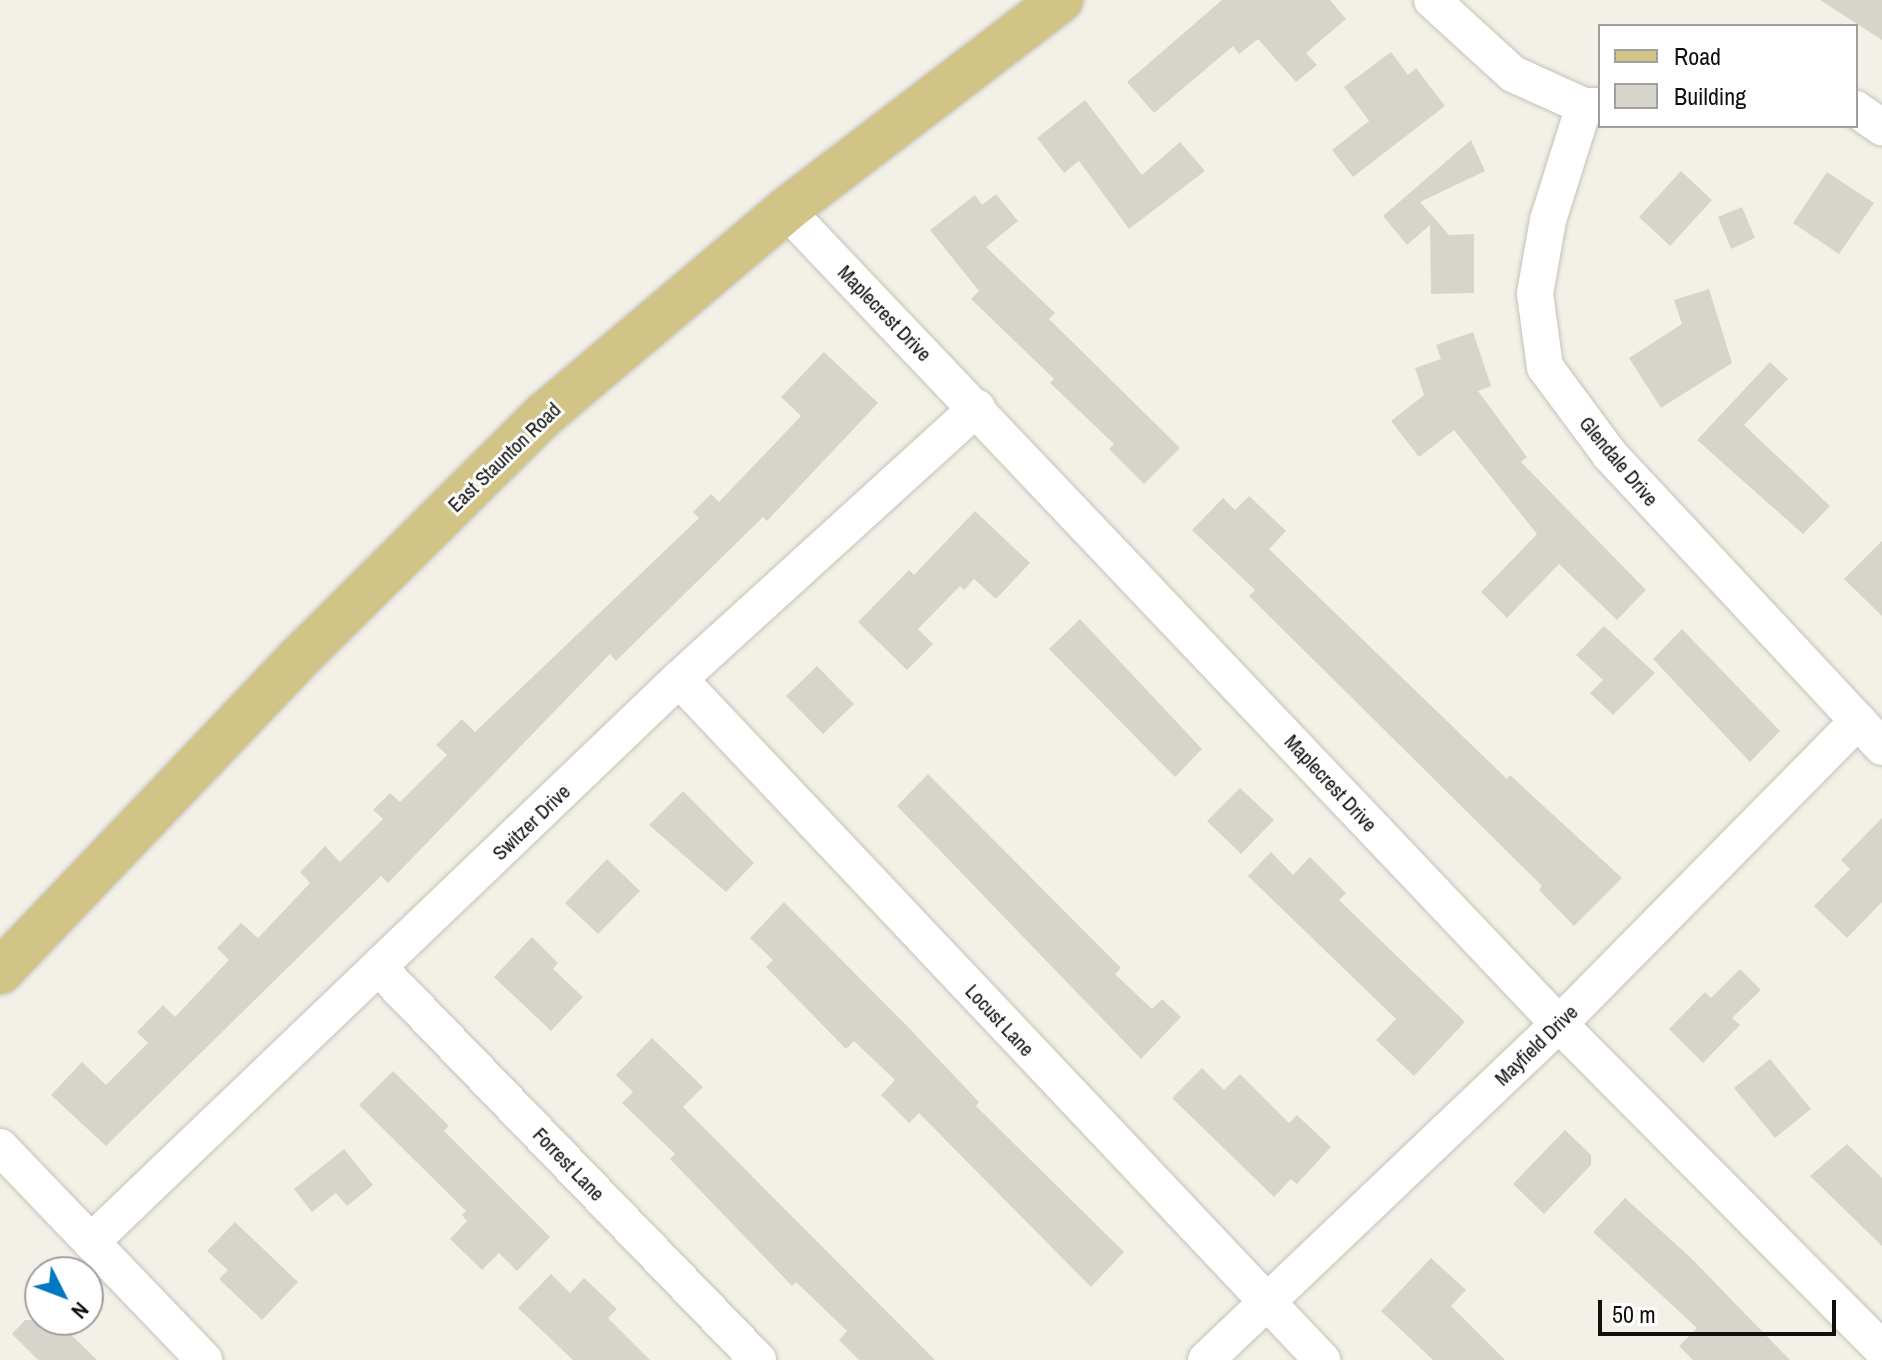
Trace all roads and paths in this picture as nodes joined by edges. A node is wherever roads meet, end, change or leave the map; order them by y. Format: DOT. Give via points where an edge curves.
graph roads {
  1 [pos="1061,0"];
  2 [pos="1432,0"];
  3 [pos="1592,106"];
  4 [pos="1858,110"];
  5 [pos="1882,127"];
  6 [pos="786,210"];
  7 [pos="977,408"];
  8 [pos="679,679"];
  9 [pos="1870,734"];
  10 [pos="380,969"];
  11 [pos="0,972"];
  12 [pos="1559,1024"];
  13 [pos="0,1147"];
  14 [pos="91,1242"];
  15 [pos="1267,1302"];
  16 [pos="1882,1349"];
  17 [pos="204,1360"];
  18 [pos="758,1360"];
  19 [pos="1206,1360"];
  20 [pos="1322,1360"];
  1 -- 6 [label="main road, East Staunton Road"];
  2 -- 3 [label="street" via="1513,74"];
  3 -- 9 [label="street, Glendale Drive" via="1548,220 1535,294 1545,367 1610,455"];
  4 -- 5 [label="street"];
  6 -- 7 [label="street, Maplecrest Drive"];
  6 -- 11 [label="main road, East Staunton Road" via="545,414 297,660"];
  7 -- 8 [label="street, Switzer Drive"];
  7 -- 12 [label="street, Maplecrest Drive"];
  8 -- 10 [label="street, Switzer Drive"];
  8 -- 15 [label="street, Locust Lane"];
  9 -- 12 [label="street, Mayfield Drive"];
  10 -- 14 [label="street, Switzer Drive"];
  10 -- 18 [label="street, Forrest Lane"];
  12 -- 15 [label="street, Mayfield Drive"];
  12 -- 16 [label="street, Maplecrest Drive"];
  13 -- 14 [label="street"];
  14 -- 17 [label="street"];
  15 -- 19 [label="street, Mayfield Drive"];
  15 -- 20 [label="street, Locust Lane"];
}
